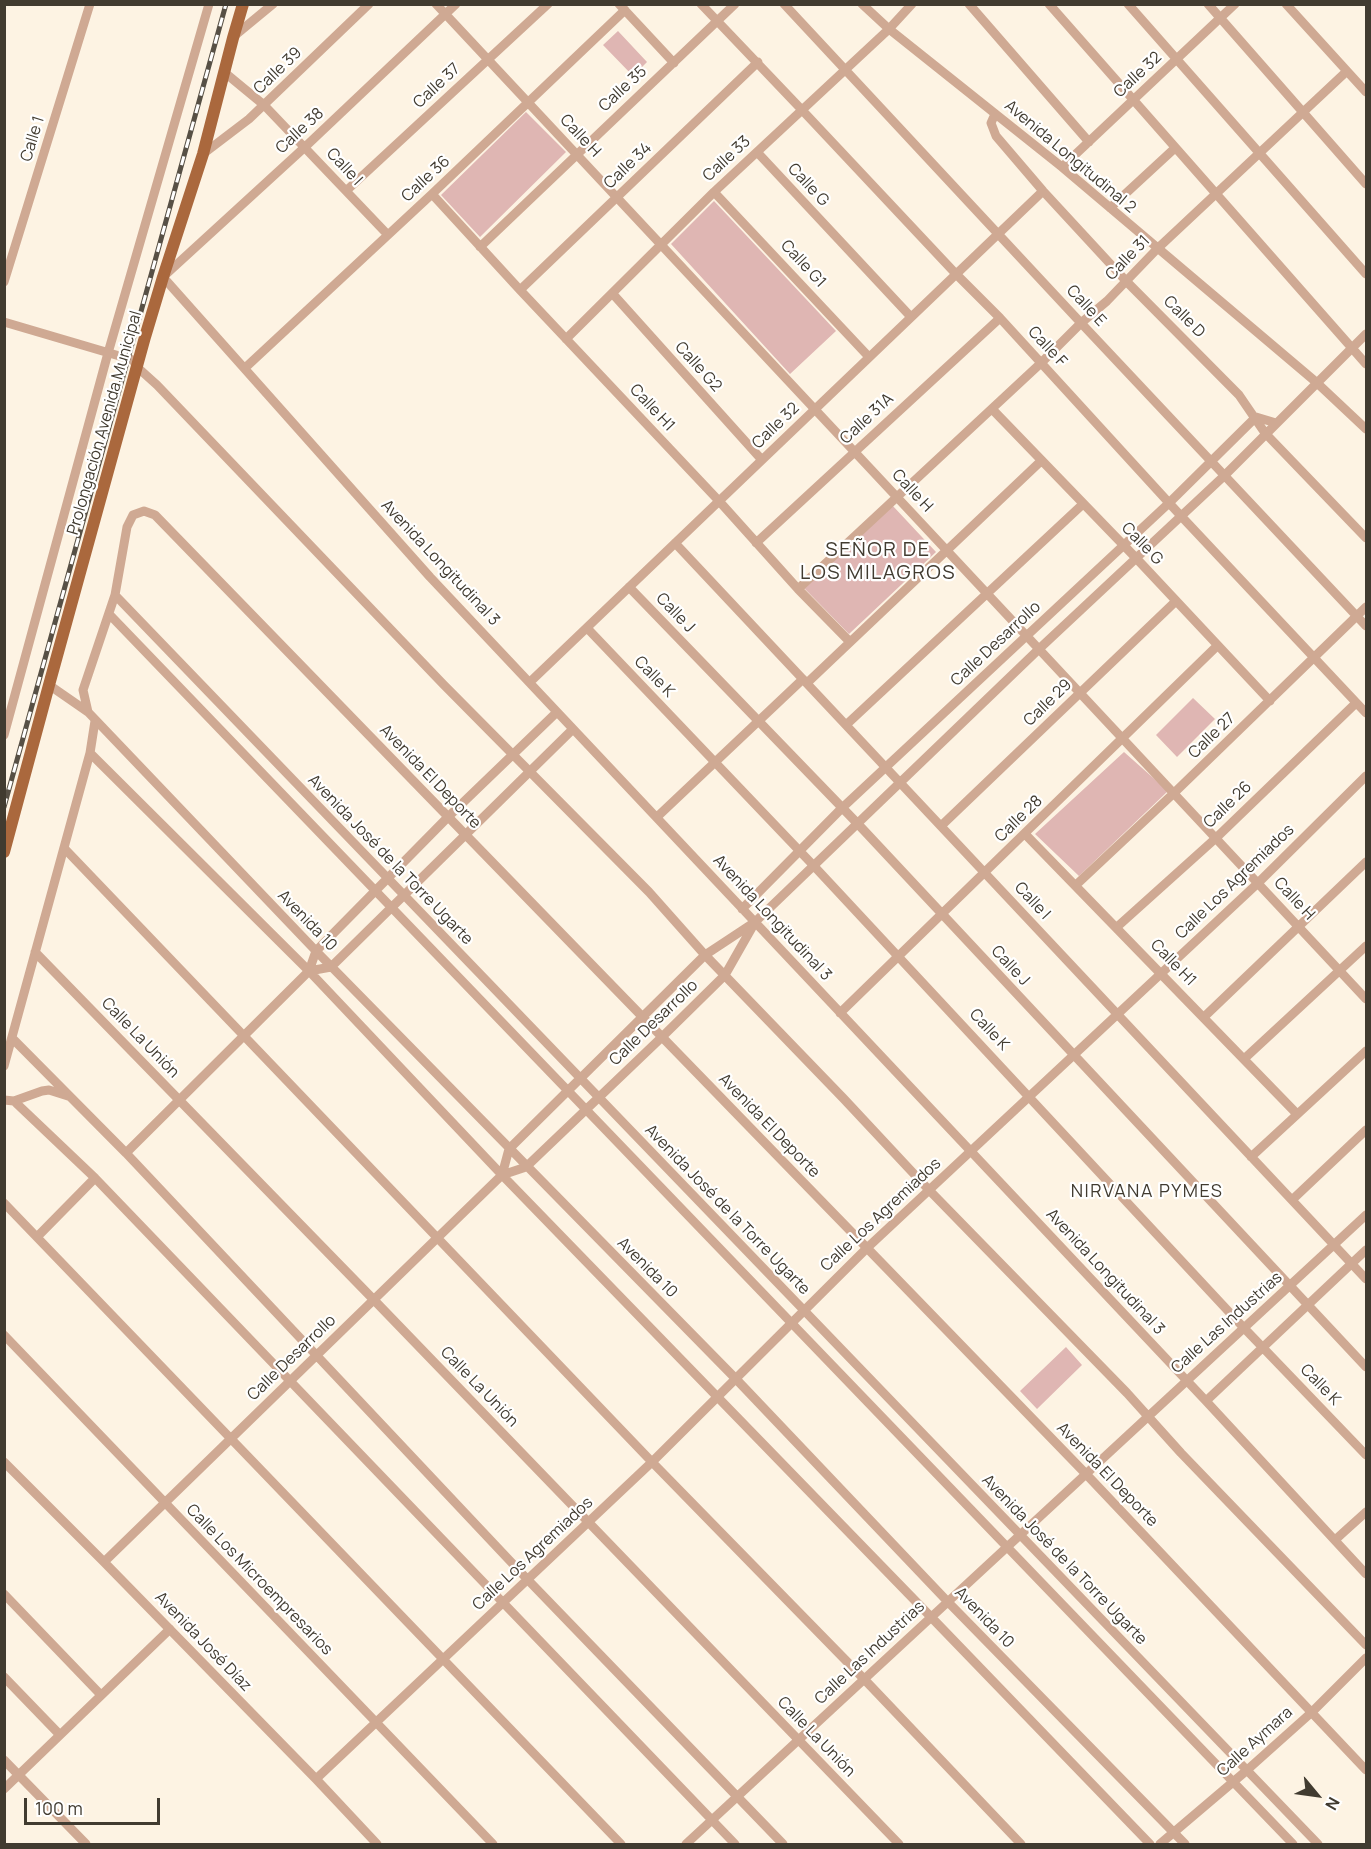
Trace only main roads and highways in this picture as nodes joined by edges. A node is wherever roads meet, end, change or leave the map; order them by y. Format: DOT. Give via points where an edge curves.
graph roads {
  1 [pos="243,4"];
  2 [pos="4,852"];
  1 -- 2 [label="main road, Prolongación Avenida Municipal" via="137,367"];
}
